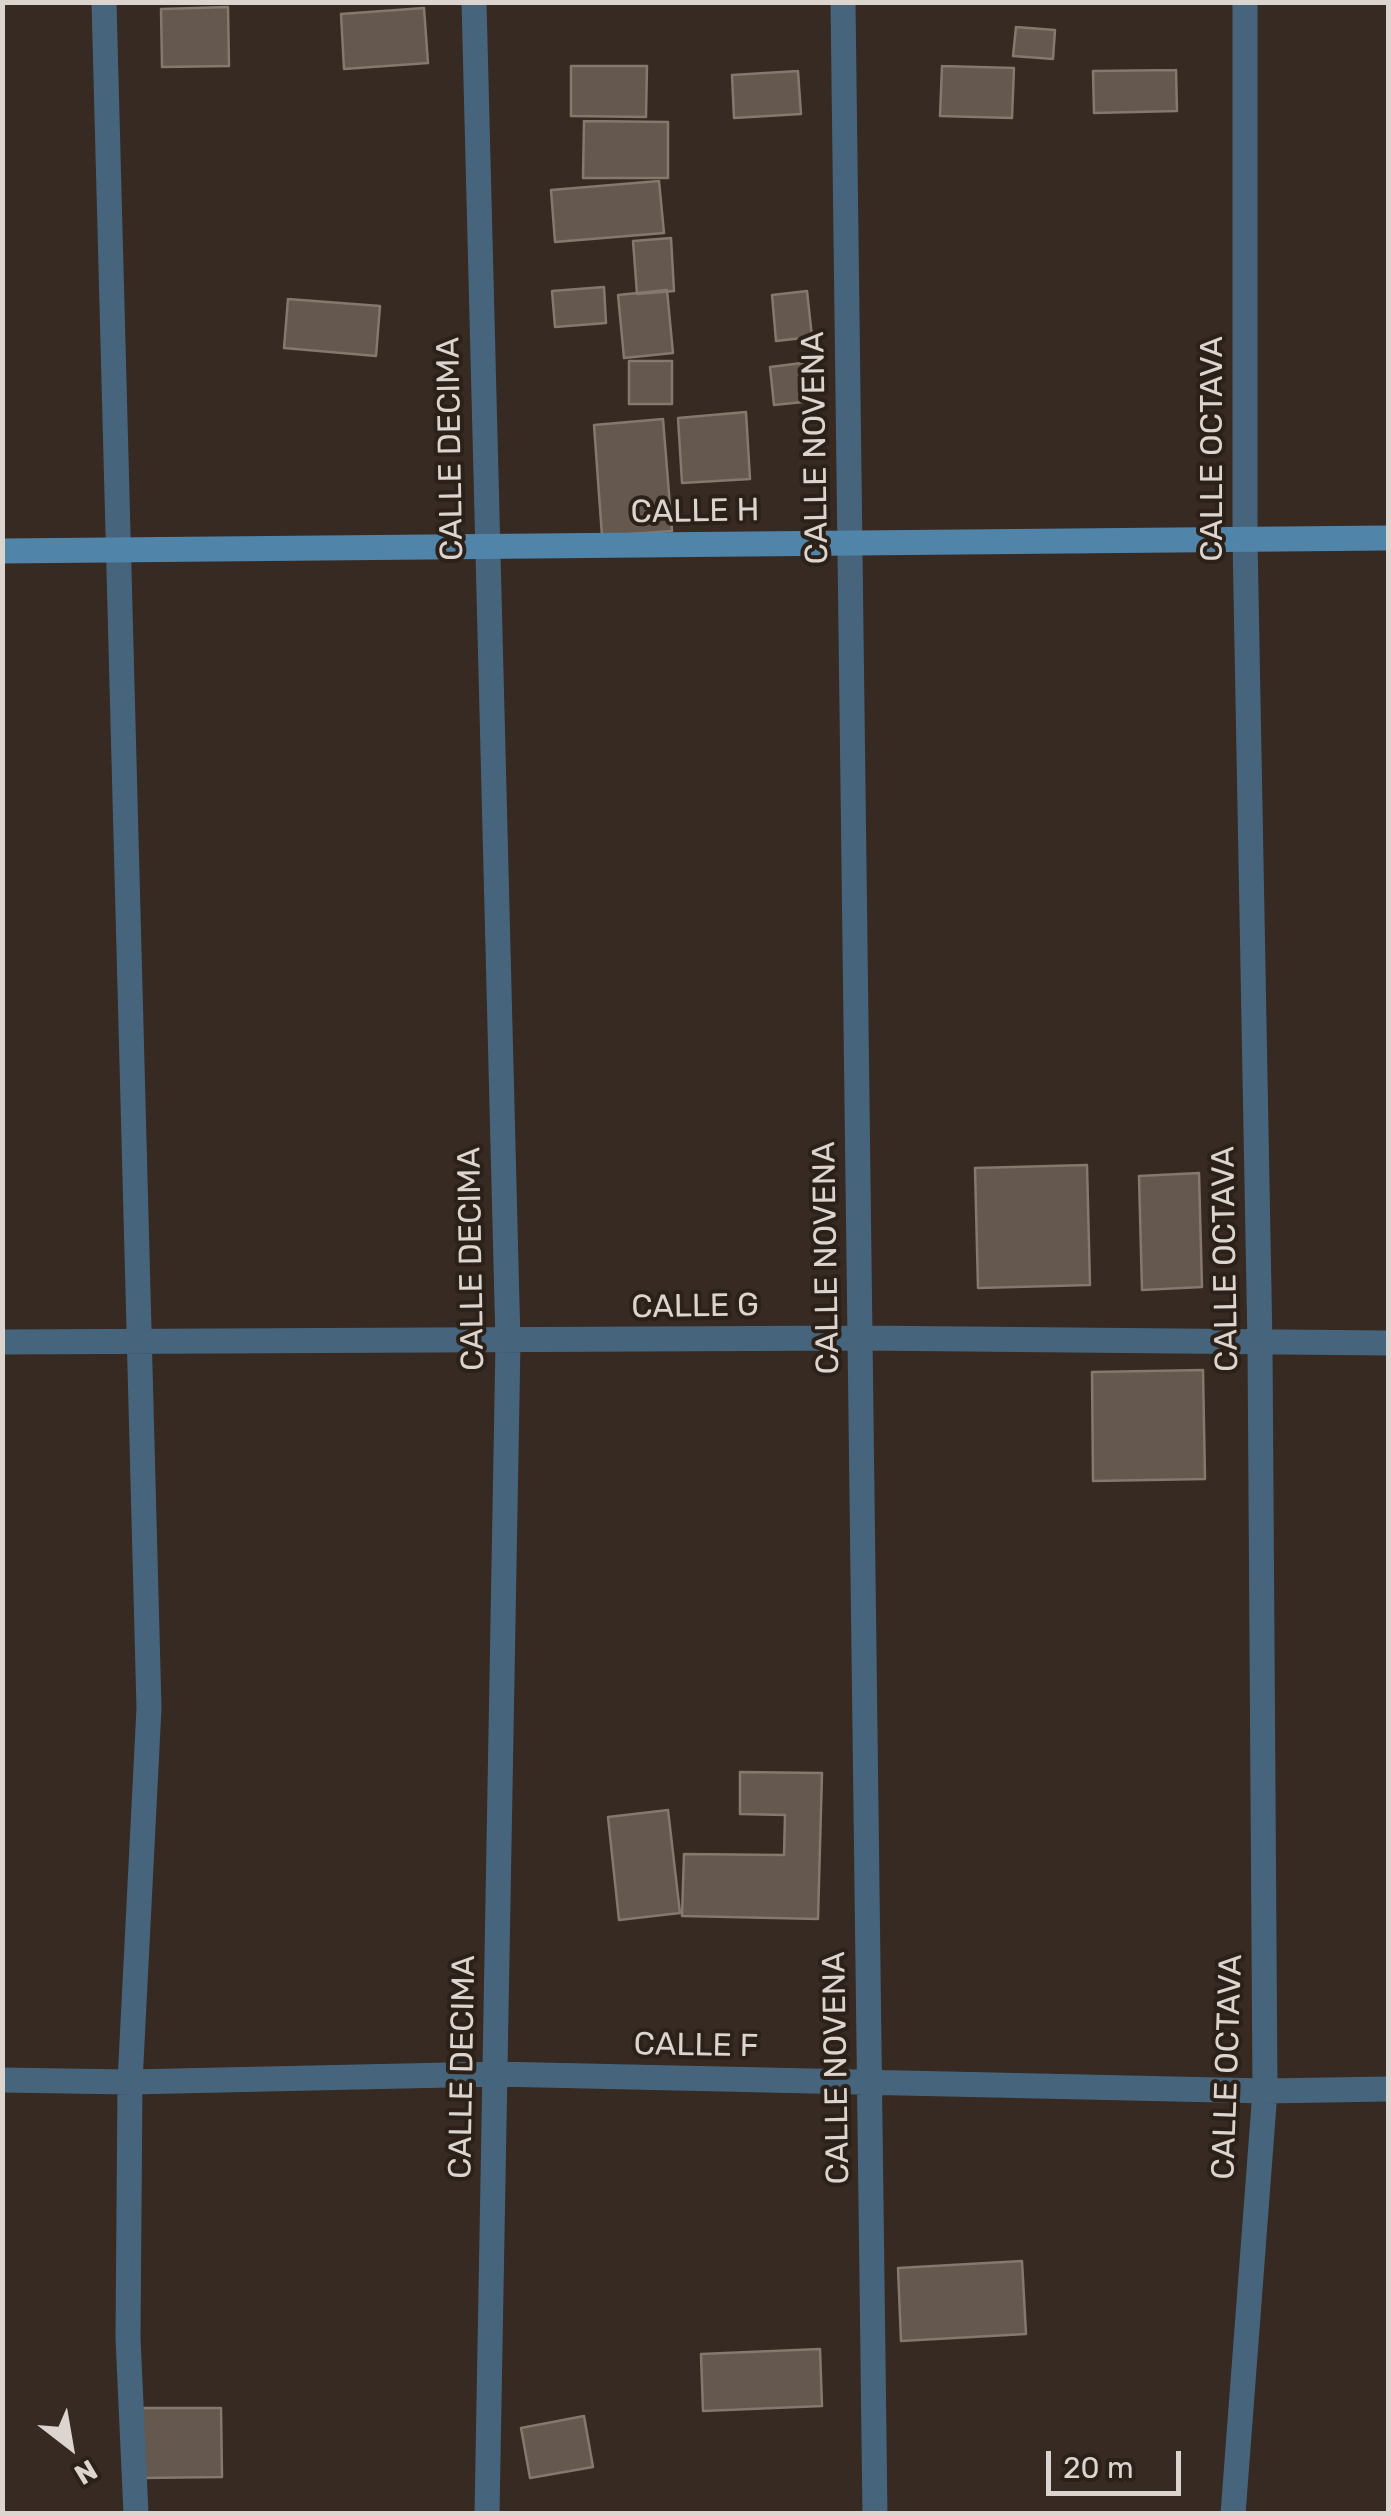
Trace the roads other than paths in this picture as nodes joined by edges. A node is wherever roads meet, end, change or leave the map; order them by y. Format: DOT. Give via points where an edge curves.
graph roads {
  1 [pos="104,2"];
  2 [pos="474,2"];
  3 [pos="843,2"];
  4 [pos="1245,2"];
  5 [pos="1388,538"];
  6 [pos="1245,539"];
  7 [pos="850,542"];
  8 [pos="486,546"];
  9 [pos="118,550"];
  10 [pos="2,551"];
  11 [pos="860,1338"];
  12 [pos="139,1341"];
  13 [pos="2,1342"];
  14 [pos="508,1342"];
  15 [pos="1388,1343"];
  16 [pos="1260,1344"];
  17 [pos="495,2074"];
  18 [pos="2,2080"];
  19 [pos="130,2082"];
  20 [pos="870,2082"];
  21 [pos="1388,2088"];
  22 [pos="1265,2090"];
  23 [pos="136,2514"];
  24 [pos="487,2514"];
  25 [pos="874,2514"];
  26 [pos="1233,2514"];
  1 -- 9 [label="street"];
  2 -- 8 [label="street, CALLE DECIMA"];
  3 -- 7 [label="street, CALLE NOVENA"];
  4 -- 6 [label="street, CALLE OCTAVA"];
  5 -- 6 [label="street, CALLE H"];
  6 -- 7 [label="street, CALLE H"];
  6 -- 16 [label="street, CALLE OCTAVA"];
  7 -- 8 [label="street, CALLE H"];
  7 -- 11 [label="street, CALLE NOVENA"];
  8 -- 9 [label="street, CALLE H"];
  8 -- 14 [label="street, CALLE DECIMA"];
  9 -- 10 [label="street, CALLE H"];
  9 -- 12 [label="street"];
  11 -- 14 [label="street, CALLE G"];
  11 -- 16 [label="street, CALLE G"];
  11 -- 20 [label="street, CALLE NOVENA"];
  12 -- 13 [label="street, CALLE G"];
  12 -- 14 [label="street, CALLE G"];
  12 -- 19 [label="street" via="149,1708"];
  14 -- 17 [label="street, CALLE DECIMA"];
  15 -- 16 [label="street, CALLE G"];
  16 -- 22 [label="street, CALLE OCTAVA"];
  17 -- 19 [label="street, CALLE F"];
  17 -- 20 [label="street, CALLE F"];
  17 -- 24 [label="street, CALLE DECIMA"];
  18 -- 19 [label="street, CALLE F"];
  19 -- 23 [label="street" via="128,2338"];
  20 -- 22 [label="street, CALLE F"];
  20 -- 25 [label="street, CALLE NOVENA"];
  21 -- 22 [label="street, CALLE F"];
  22 -- 26 [label="street, CALLE OCTAVA"];
}
